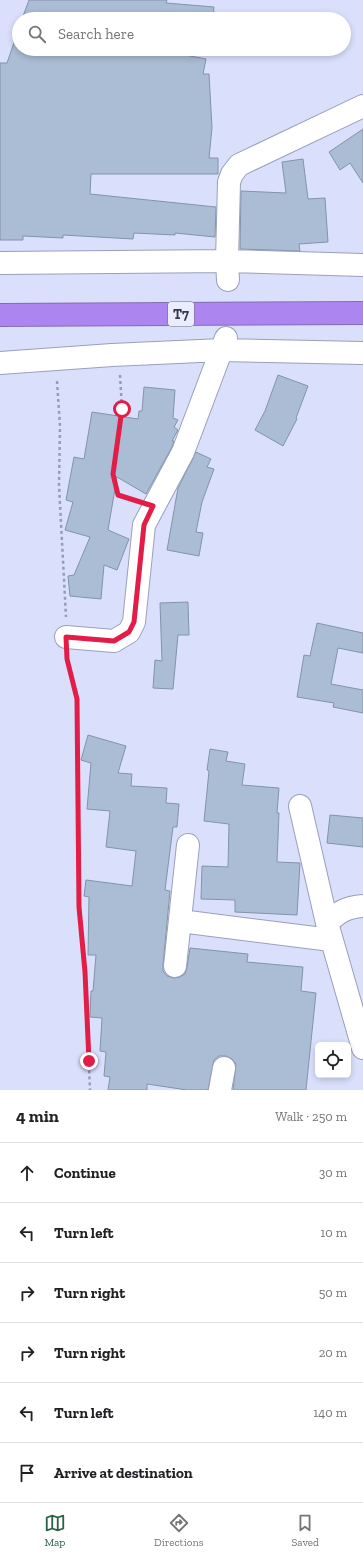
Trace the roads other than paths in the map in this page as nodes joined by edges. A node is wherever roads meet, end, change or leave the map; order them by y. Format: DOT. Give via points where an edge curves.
graph roads {
  1 [pos="363,106"];
  2 [pos="0,263"];
  3 [pos="363,266"];
  4 [pos="228,271"];
  5 [pos="363,313"];
  6 [pos="0,315"];
  7 [pos="224,344"];
  8 [pos="363,352"];
  9 [pos="0,363"];
  10 [pos="66,637"];
  11 [pos="300,806"];
  12 [pos="188,845"];
  13 [pos="363,906"];
  14 [pos="180,921"];
  15 [pos="329,932"];
  16 [pos="175,966"];
  17 [pos="363,1048"];
  18 [pos="224,1068"];
  19 [pos="220,1090"];
  1 -- 4 [label="street" via="239,165 229,182"];
  2 -- 4 [label="street"];
  3 -- 4 [label="street"];
  5 -- 6 [label="highway, T7"];
  7 -- 8 [label="street"];
  7 -- 9 [label="street"];
  7 -- 10 [label="street" via="183,452 144,525 134,622 129,632 114,641"];
  11 -- 15 [label="street"];
  12 -- 14 [label="street"];
  13 -- 15 [label="street" via="349,907 337,914"];
  14 -- 15 [label="street"];
  14 -- 16 [label="street"];
  15 -- 17 [label="street"];
  18 -- 19 [label="street"];
}
